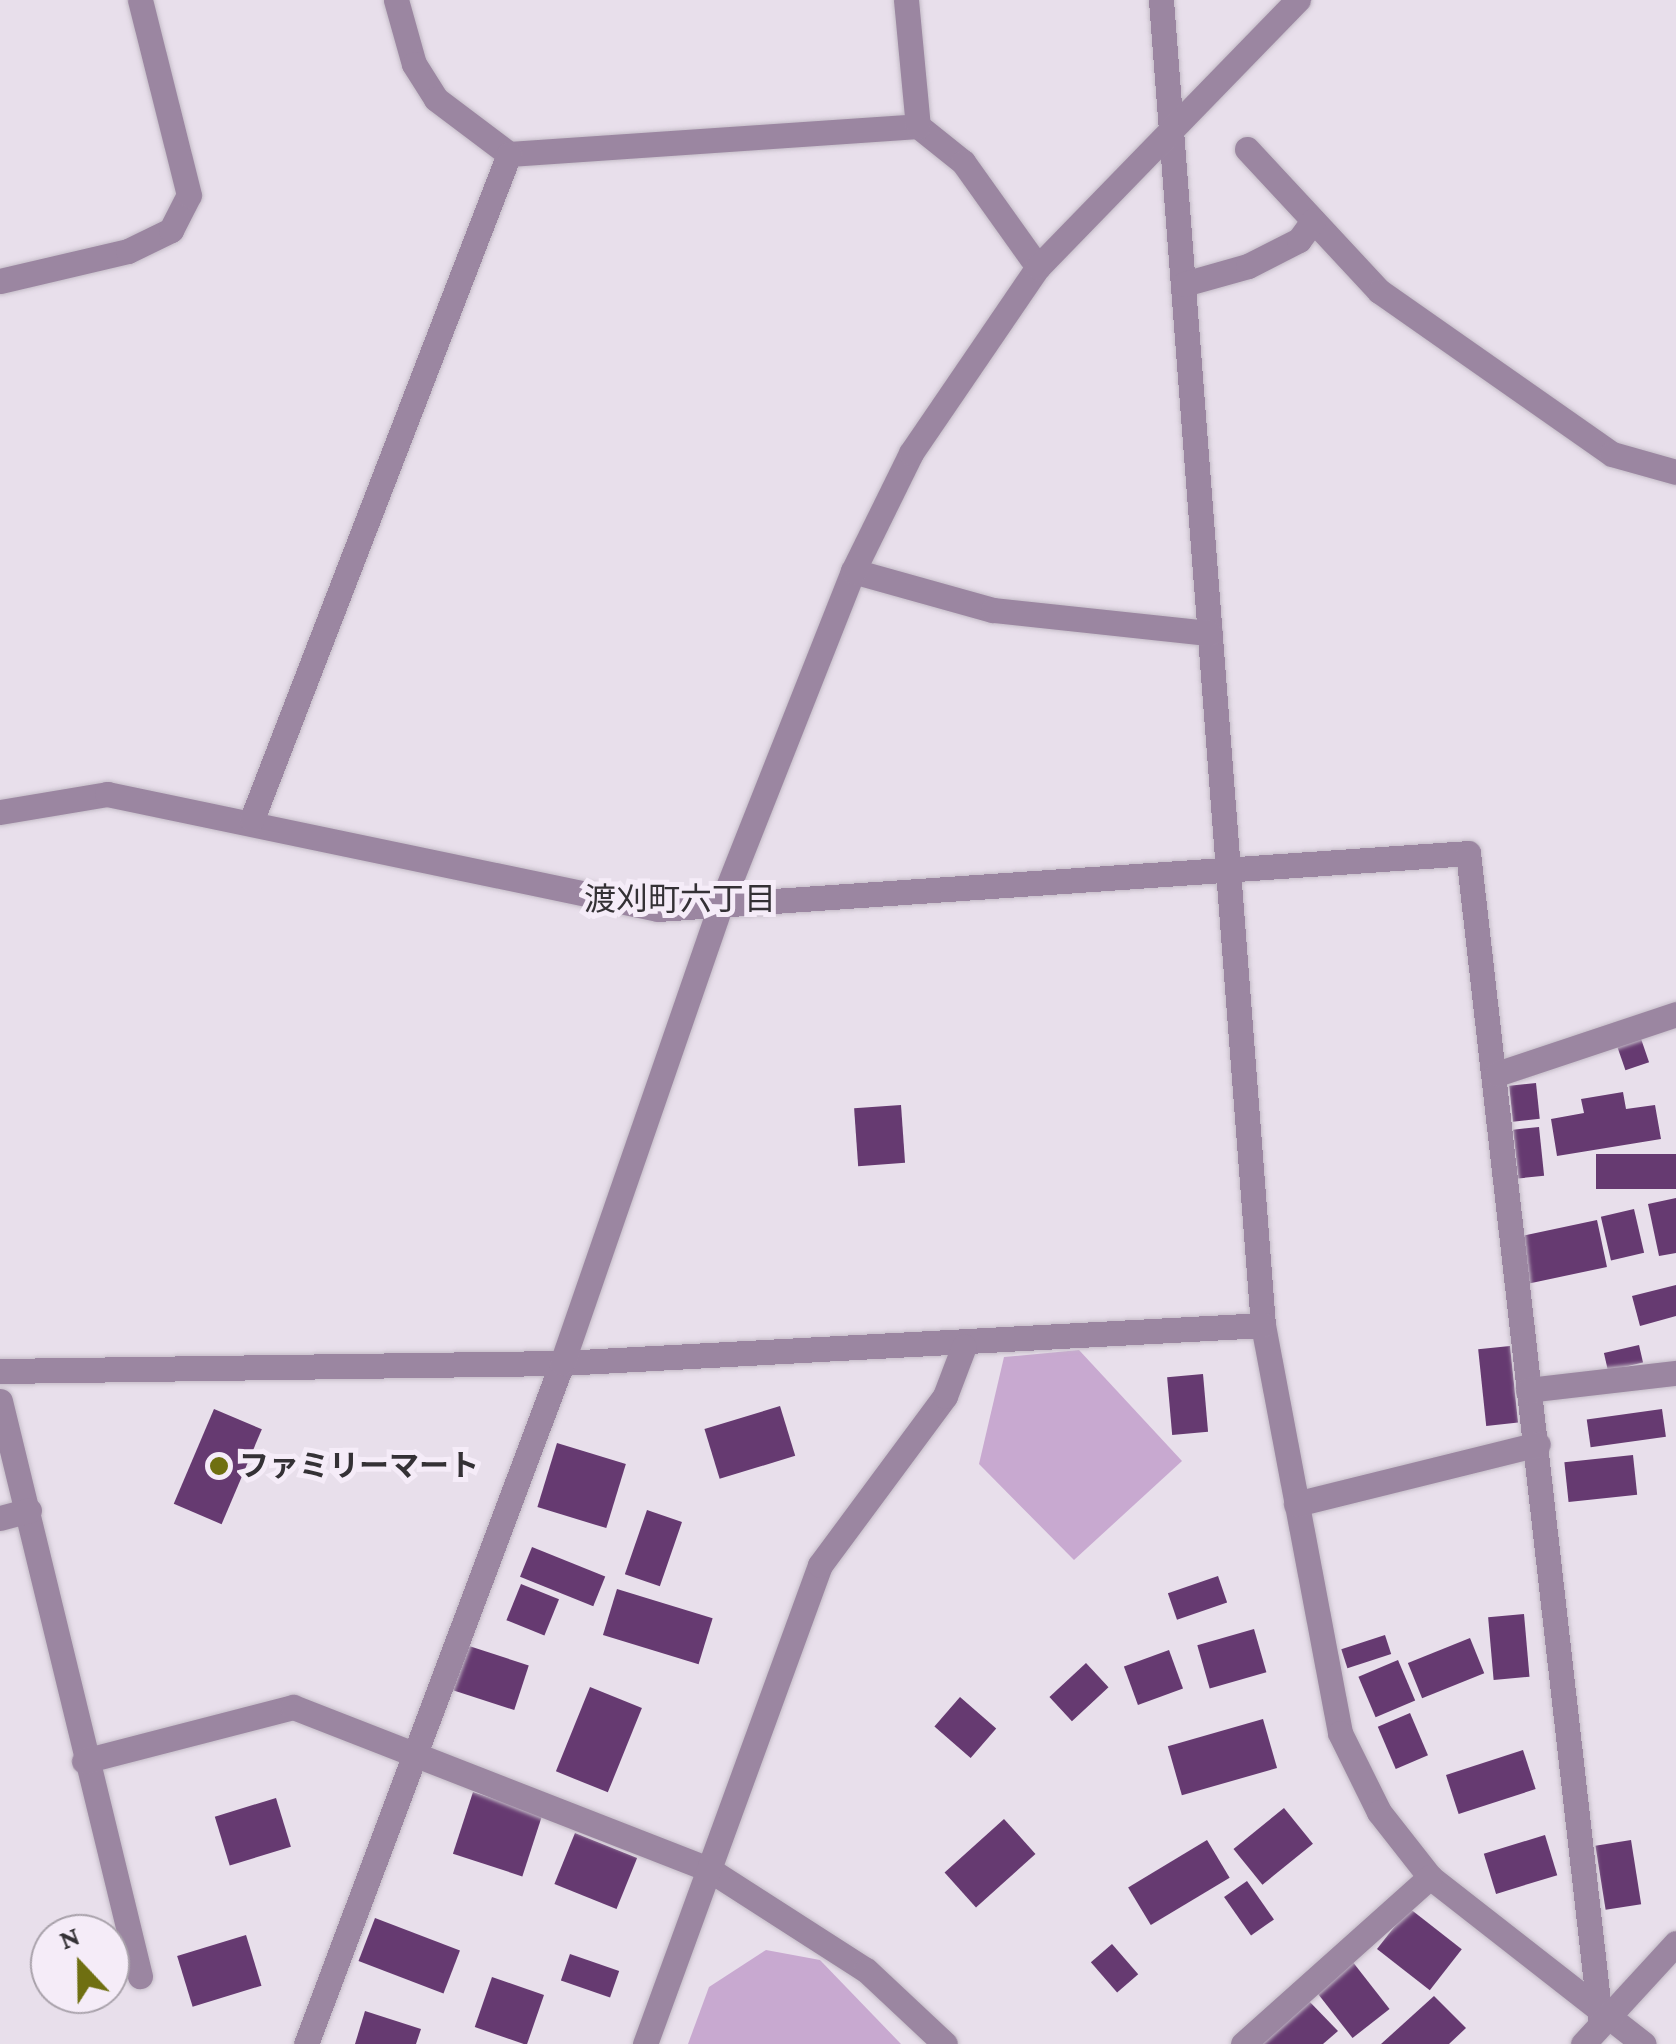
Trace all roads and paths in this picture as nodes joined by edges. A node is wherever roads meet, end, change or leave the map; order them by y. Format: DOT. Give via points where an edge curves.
graph roads {
  1 [pos="140,0"];
  2 [pos="396,0"];
  3 [pos="906,0"];
  4 [pos="1161,0"];
  5 [pos="1298,0"];
  6 [pos="918,126"];
  7 [pos="1172,126"];
  8 [pos="1246,149"];
  9 [pos="508,154"];
  10 [pos="1313,221"];
  11 [pos="1038,267"];
  12 [pos="0,281"];
  13 [pos="1184,284"];
  14 [pos="1676,472"];
  15 [pos="852,571"];
  16 [pos="1210,633"];
  17 [pos="0,812"];
  18 [pos="252,819"];
  19 [pos="1227,866"];
  20 [pos="720,907"];
  21 [pos="1676,1014"];
  22 [pos="1497,1074"];
  23 [pos="1263,1325"];
  24 [pos="964,1346"];
  25 [pos="562,1364"];
  26 [pos="0,1370"];
  27 [pos="1676,1373"];
  28 [pos="1528,1390"];
  29 [pos="0,1401"];
  30 [pos="1538,1444"];
  31 [pos="1296,1504"];
  32 [pos="29,1510"];
  33 [pos="0,1518"];
  34 [pos="408,1758"];
  35 [pos="84,1761"];
  36 [pos="710,1870"];
  37 [pos="1430,1877"];
  38 [pos="1676,1942"];
  39 [pos="140,1976"];
  40 [pos="1608,2020"];
  41 [pos="306,2044"];
  42 [pos="645,2044"];
  43 [pos="945,2044"];
  44 [pos="1243,2044"];
  45 [pos="1583,2044"];
  46 [pos="1644,2044"];
  1 -- 12 [label="street" via="189,195 171,230 128,250"];
  2 -- 9 [label="street" via="436,100"];
  3 -- 6 [label="street"];
  4 -- 7 [label="street"];
  5 -- 7 [label="street"];
  6 -- 9 [label="street"];
  6 -- 11 [label="street" via="963,162"];
  7 -- 11 [label="street"];
  7 -- 13 [label="street"];
  8 -- 10 [label="street"];
  9 -- 18 [label="street"];
  10 -- 13 [label="street" via="1299,240 1248,266"];
  10 -- 14 [label="street" via="1378,291 1612,454"];
  11 -- 15 [label="street" via="911,453"];
  13 -- 16 [label="street"];
  15 -- 16 [label="street" via="992,610"];
  15 -- 20 [label="street"];
  16 -- 19 [label="street"];
  17 -- 18 [label="street" via="107,794"];
  18 -- 20 [label="street" via="658,910"];
  19 -- 20 [label="street"];
  19 -- 22 [label="street" via="1468,853"];
  19 -- 23 [label="street"];
  20 -- 25 [label="street"];
  21 -- 22 [label="street"];
  22 -- 28 [label="street" via="1500,1184"];
  23 -- 24 [label="street"];
  23 -- 31 [label="street"];
  24 -- 25 [label="street"];
  24 -- 36 [label="street" via="945,1396 820,1566"];
  25 -- 26 [label="street"];
  25 -- 34 [label="street"];
  27 -- 28 [label="street"];
  28 -- 30 [label="street"];
  29 -- 32 [label="street"];
  30 -- 31 [label="street"];
  30 -- 40 [label="street"];
  31 -- 37 [label="street" via="1340,1734 1379,1812"];
  32 -- 33 [label="street"];
  32 -- 35 [label="street"];
  34 -- 35 [label="street" via="293,1707"];
  34 -- 36 [label="street"];
  34 -- 41 [label="street"];
  35 -- 39 [label="street"];
  36 -- 42 [label="street"];
  36 -- 43 [label="street" via="866,1970"];
  37 -- 40 [label="street"];
  37 -- 44 [label="street"];
  38 -- 40 [label="street"];
  40 -- 45 [label="street"];
  40 -- 46 [label="street"];
}
